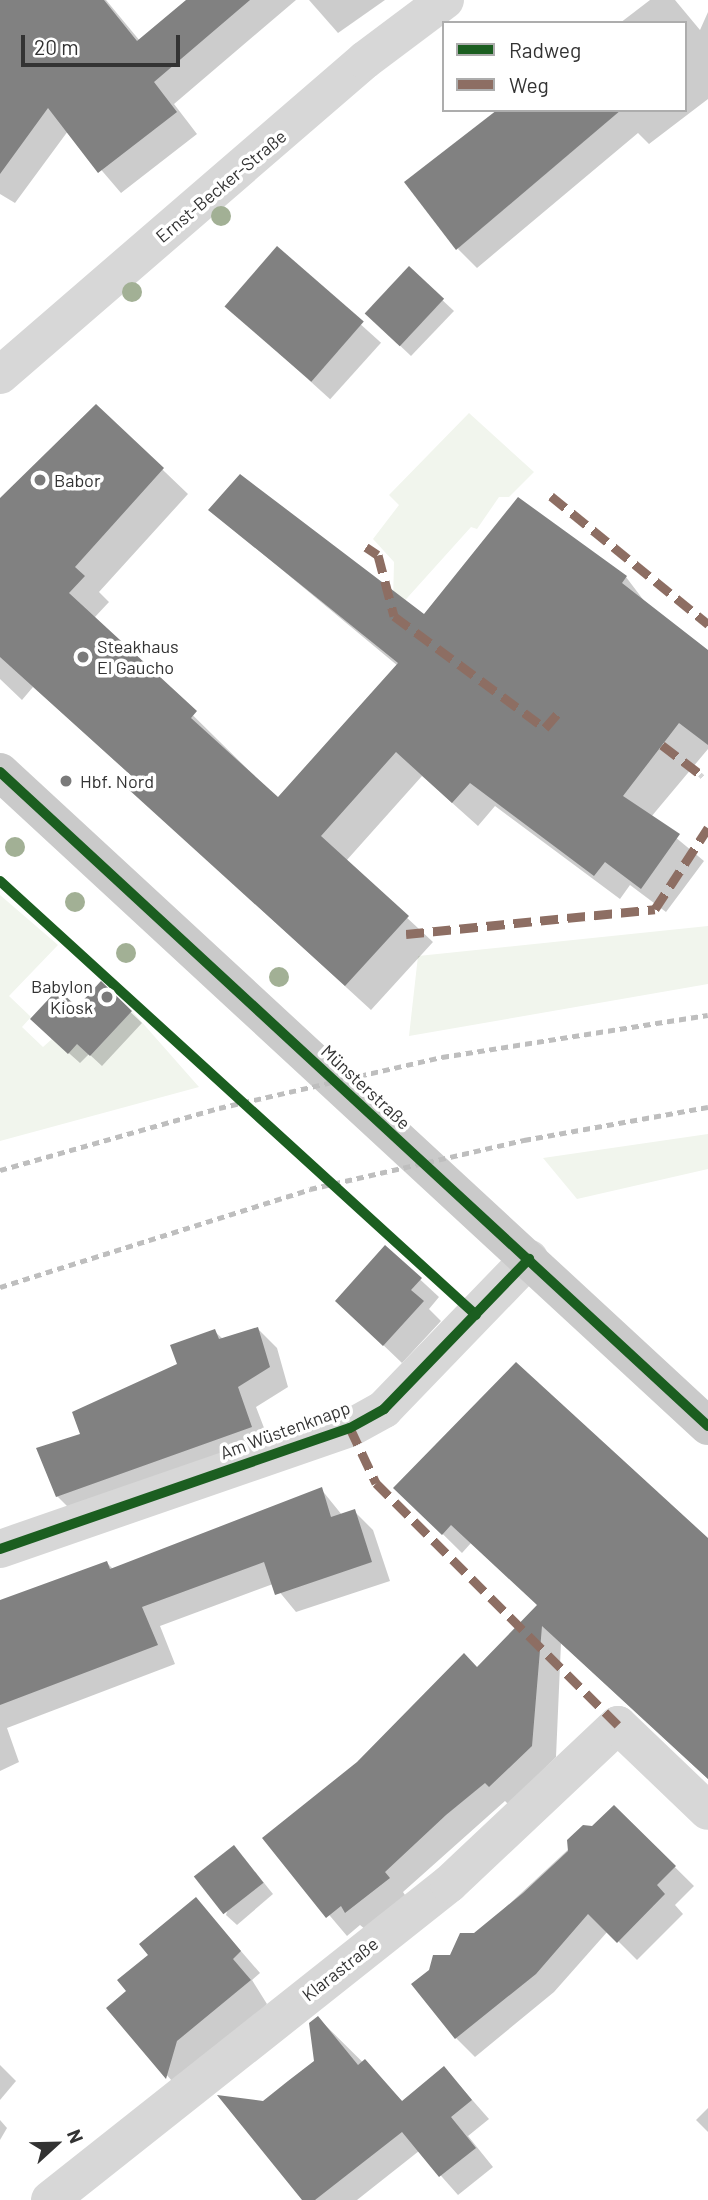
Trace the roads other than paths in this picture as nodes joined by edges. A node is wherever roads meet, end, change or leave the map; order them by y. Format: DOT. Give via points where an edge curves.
graph roads {
  1 [pos="445,0"];
  2 [pos="0,375"];
  3 [pos="0,772"];
  4 [pos="529,1259"];
  5 [pos="708,1426"];
  6 [pos="0,1549"];
  7 [pos="708,1811"];
  8 [pos="50,2200"];
  1 -- 2 [label="street, Ernst-Becker-Straße" via="365,60"];
  3 -- 4 [label="main road, Münsterstraße"];
  4 -- 5 [label="main road, Münsterstraße"];
  4 -- 6 [label="street, Am Wüstenknapp" via="384,1409 350,1428"];
  7 -- 8 [label="street, Klarastraße" via="618,1726 449,1884"];
}
